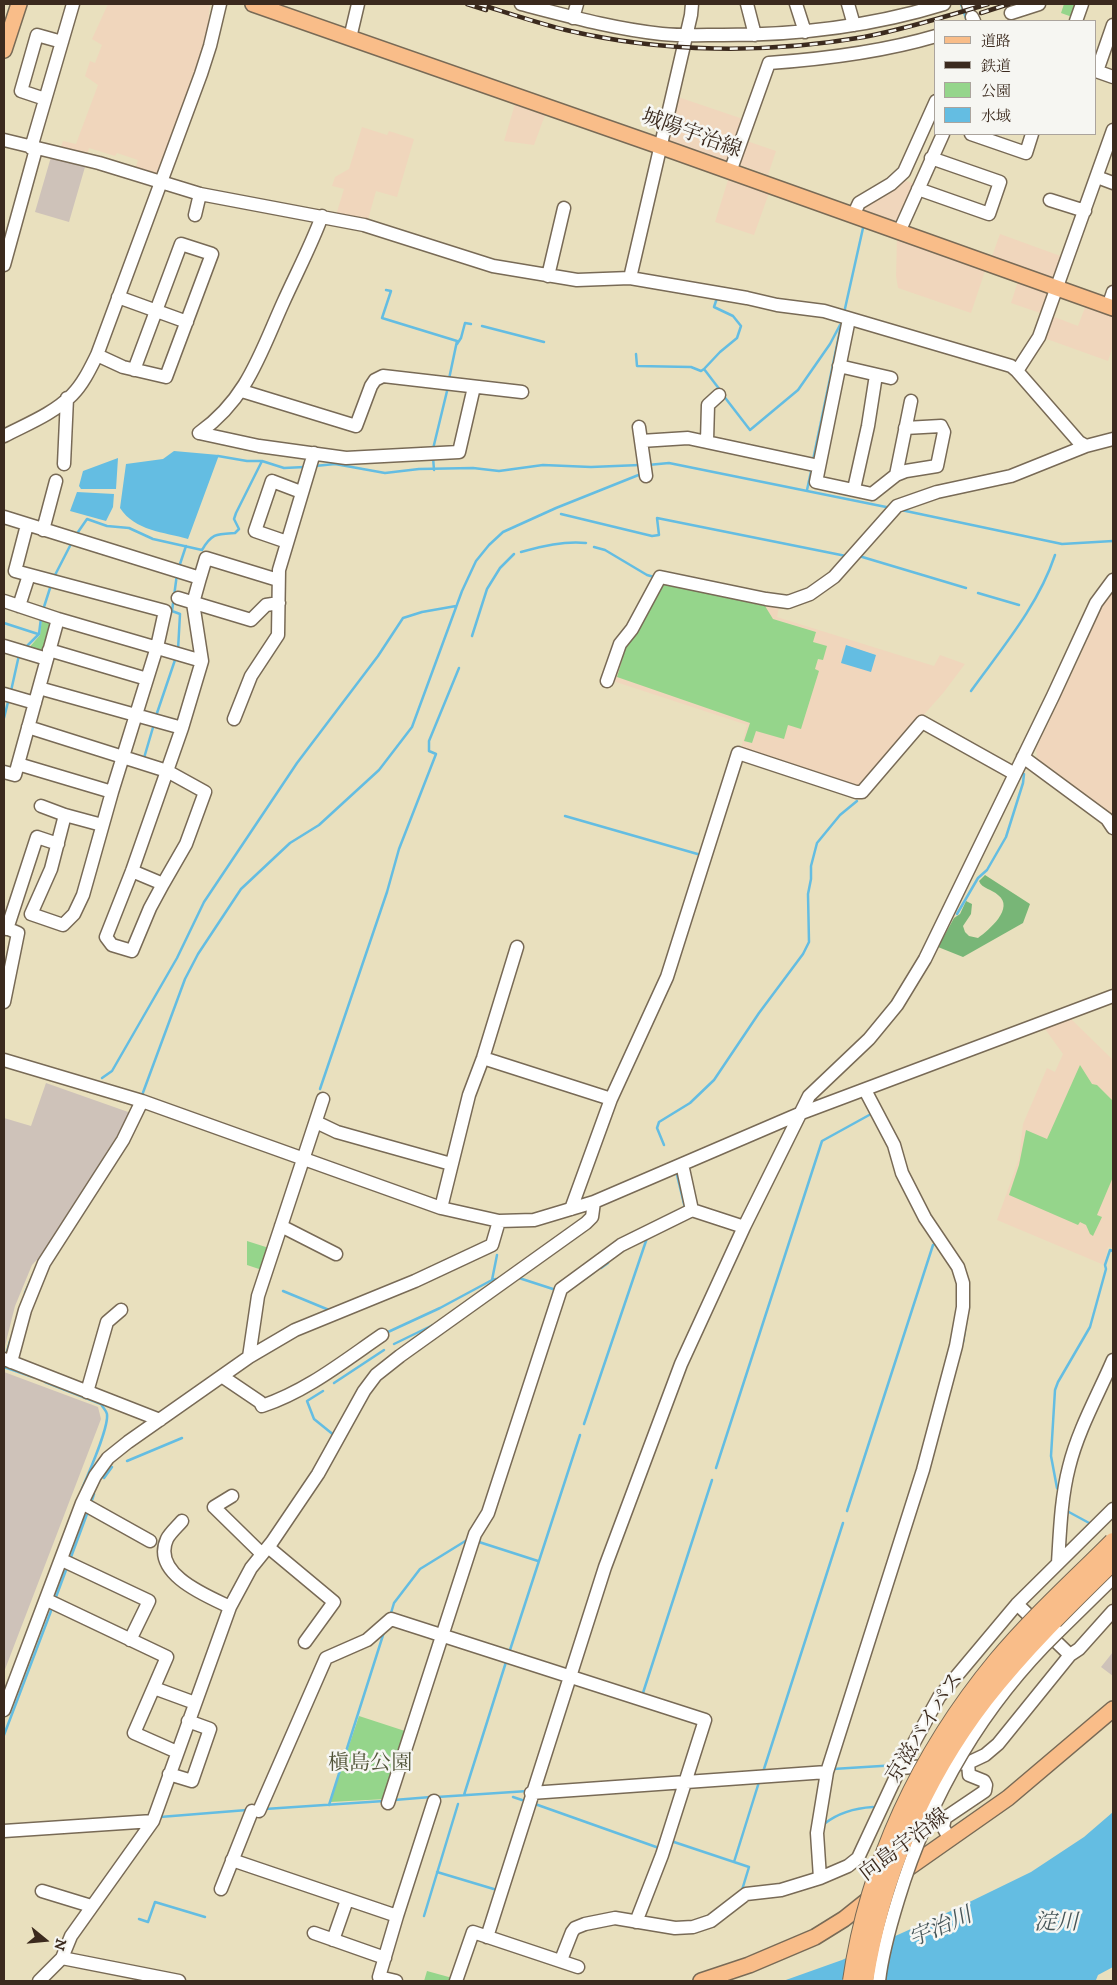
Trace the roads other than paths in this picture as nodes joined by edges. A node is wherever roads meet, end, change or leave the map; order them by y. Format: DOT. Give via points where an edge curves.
graph roads {
  1 [pos="19,4"];
  2 [pos="73,4"];
  3 [pos="220,4"];
  4 [pos="254,4"];
  5 [pos="358,4"];
  6 [pos="522,4"];
  7 [pos="577,4"];
  8 [pos="693,4"];
  9 [pos="747,4"];
  10 [pos="796,4"];
  11 [pos="848,4"];
  12 [pos="944,4"];
  13 [pos="1039,4"];
  14 [pos="1082,4"];
  15 [pos="922,7"];
  16 [pos="895,10"];
  17 [pos="1011,13"];
  18 [pos="574,18"];
  19 [pos="1076,20"];
  20 [pos="854,25"];
  21 [pos="1113,25"];
  22 [pos="805,32"];
  23 [pos="687,35"];
  24 [pos="755,35"];
  25 [pos="934,36"];
  26 [pos="350,38"];
  27 [pos="62,42"];
  28 [pos="4,50"];
  29 [pos="1097,68"];
  30 [pos="1097,71"];
  31 [pos="1113,77"];
  32 [pos="45,99"];
  33 [pos="934,105"];
  34 [pos="1113,130"];
  35 [pos="942,135"];
  36 [pos="974,135"];
  37 [pos="1032,135"];
  38 [pos="4,140"];
  39 [pos="662,147"];
  40 [pos="33,148"];
  41 [pos="931,158"];
  42 [pos="730,172"];
  43 [pos="1097,177"];
  44 [pos="160,182"];
  45 [pos="1113,183"];
  46 [pos="918,189"];
  47 [pos="200,194"];
  48 [pos="1050,200"];
  49 [pos="564,208"];
  50 [pos="1085,211"];
  51 [pos="194,215"];
  52 [pos="322,216"];
  53 [pos="853,216"];
  54 [pos="899,232"];
  55 [pos="4,265"];
  56 [pos="548,276"];
  57 [pos="630,278"];
  58 [pos="1057,289"];
  59 [pos="1113,292"];
  60 [pos="118,297"];
  61 [pos="1111,308"];
  62 [pos="156,311"];
  63 [pos="845,318"];
  64 [pos="187,322"];
  65 [pos="97,355"];
  66 [pos="838,366"];
  67 [pos="134,370"];
  68 [pos="1017,371"];
  69 [pos="876,375"];
  70 [pos="891,378"];
  71 [pos="474,387"];
  72 [pos="242,391"];
  73 [pos="522,392"];
  74 [pos="719,395"];
  75 [pos="67,398"];
  76 [pos="911,401"];
  77 [pos="639,427"];
  78 [pos="905,428"];
  79 [pos="4,436"];
  80 [pos="1113,439"];
  81 [pos="641,441"];
  82 [pos="707,441"];
  83 [pos="1086,446"];
  84 [pos="314,453"];
  85 [pos="64,464"];
  86 [pos="818,466"];
  87 [pos="896,474"];
  88 [pos="646,476"];
  89 [pos="56,481"];
  90 [pos="854,489"];
  91 [pos="301,492"];
  92 [pos="4,517"];
  93 [pos="27,525"];
  94 [pos="43,530"];
  95 [pos="287,542"];
  96 [pos="28,575"];
  97 [pos="200,578"];
  98 [pos="278,580"];
  99 [pos="1113,580"];
  100 [pos="178,598"];
  101 [pos="4,601"];
  102 [pos="193,603"];
  103 [pos="279,603"];
  104 [pos="19,606"];
  105 [pos="58,619"];
  106 [pos="4,646"];
  107 [pos="157,647"];
  108 [pos="48,654"];
  109 [pos="202,661"];
  110 [pos="147,680"];
  111 [pos="607,681"];
  112 [pos="39,688"];
  113 [pos="4,694"];
  114 [pos="35,703"];
  115 [pos="136,715"];
  116 [pos="234,719"];
  117 [pos="28,727"];
  118 [pos="182,728"];
  119 [pos="122,757"];
  120 [pos="1023,757"];
  121 [pos="18,764"];
  122 [pos="167,771"];
  123 [pos="4,772"];
  124 [pos="1015,774"];
  125 [pos="112,792"];
  126 [pos="41,806"];
  127 [pos="65,816"];
  128 [pos="102,825"];
  129 [pos="1113,828"];
  130 [pos="58,844"];
  131 [pos="132,871"];
  132 [pos="163,884"];
  133 [pos="5,928"];
  134 [pos="517,947"];
  135 [pos="7,974"];
  136 [pos="1113,996"];
  137 [pos="4,1002"];
  138 [pos="483,1058"];
  139 [pos="4,1060"];
  140 [pos="866,1090"];
  141 [pos="323,1099"];
  142 [pos="611,1099"];
  143 [pos="142,1101"];
  144 [pos="799,1114"];
  145 [pos="316,1122"];
  146 [pos="303,1159"];
  147 [pos="451,1164"];
  148 [pos="682,1164"];
  149 [pos="594,1202"];
  150 [pos="441,1208"];
  151 [pos="571,1209"];
  152 [pos="692,1210"];
  153 [pos="499,1221"];
  154 [pos="281,1226"];
  155 [pos="744,1227"];
  156 [pos="336,1254"];
  157 [pos="121,1310"];
  158 [pos="382,1335"];
  159 [pos="249,1357"];
  160 [pos="1113,1360"];
  161 [pos="7,1361"];
  162 [pos="223,1377"];
  163 [pos="87,1392"];
  164 [pos="160,1420"];
  165 [pos="232,1496"];
  166 [pos="82,1503"];
  167 [pos="1113,1509"];
  168 [pos="182,1521"];
  169 [pos="150,1540"];
  170 [pos="1113,1542"];
  171 [pos="265,1551"];
  172 [pos="62,1560"];
  173 [pos="1113,1561"];
  174 [pos="1058,1563"];
  175 [pos="1113,1578"];
  176 [pos="47,1600"];
  177 [pos="1016,1604"];
  178 [pos="230,1607"];
  179 [pos="1113,1610"];
  180 [pos="442,1635"];
  181 [pos="130,1640"];
  182 [pos="305,1642"];
  183 [pos="1070,1655"];
  184 [pos="569,1676"];
  185 [pos="154,1688"];
  186 [pos="195,1703"];
  187 [pos="1113,1709"];
  188 [pos="4,1710"];
  189 [pos="188,1721"];
  190 [pos="176,1752"];
  191 [pos="968,1763"];
  192 [pos="900,1768"];
  193 [pos="827,1772"];
  194 [pos="169,1774"];
  195 [pos="686,1782"];
  196 [pos="531,1793"];
  197 [pos="434,1801"];
  198 [pos="388,1803"];
  199 [pos="152,1821"];
  200 [pos="4,1831"];
  201 [pos="949,1838"];
  202 [pos="232,1860"];
  203 [pos="820,1878"];
  204 [pos="221,1889"];
  205 [pos="42,1891"];
  206 [pos="348,1900"];
  207 [pos="91,1906"];
  208 [pos="397,1916"];
  209 [pos="636,1922"];
  210 [pos="314,1934"];
  211 [pos="487,1937"];
  212 [pos="333,1940"];
  213 [pos="62,1958"];
  214 [pos="385,1958"];
  215 [pos="560,1960"];
  216 [pos="578,1967"];
  217 [pos="39,1981"];
  218 [pos="179,1981"];
  219 [pos="396,1981"];
  220 [pos="456,1981"];
  221 [pos="701,1981"];
  222 [pos="852,1981"];
  223 [pos="864,1981"];
  224 [pos="879,1981"];
  1 -- 28 [label="main road"];
  2 -- 27 [label="street"];
  3 -- 44 [label="street" via="210,46"];
  4 -- 26 [label="main road, 城陽宇治線"];
  5 -- 26 [label="street"];
  6 -- 18 [label="street"];
  7 -- 18 [label="street"];
  8 -- 23 [label="street"];
  9 -- 24 [label="street"];
  10 -- 22 [label="street"];
  11 -- 20 [label="street"];
  12 -- 15 [label="street"];
  13 -- 17 [label="street"];
  14 -- 19 [label="street"];
  15 -- 16 [label="street"];
  16 -- 20 [label="street"];
  18 -- 23 [label="street" via="624,29"];
  20 -- 22 [label="street"];
  21 -- 29 [label="street"];
  22 -- 24 [label="street"];
  23 -- 24 [label="street"];
  23 -- 39 [label="street"];
  25 -- 42 [label="street" via="864,52 769,63"];
  26 -- 39 [label="main road, 城陽宇治線"];
  27 -- 32 [label="street"];
  27 -- 32 [label="street" via="37,35 21,91"];
  30 -- 31 [label="street"];
  32 -- 40 [label="street"];
  33 -- 53 [label="street" via="904,172 891,184 859,203"];
  34 -- 43 [label="street"];
  35 -- 41 [label="street"];
  36 -- 37 [label="street" via="1026,153"];
  38 -- 40 [label="street"];
  39 -- 42 [label="main road, 城陽宇治線"];
  39 -- 57 [label="street"];
  40 -- 44 [label="street" via="99,163"];
  40 -- 55 [label="street"];
  41 -- 46 [label="street"];
  41 -- 46 [label="street" via="1000,182 989,214"];
  42 -- 53 [label="main road, 城陽宇治線"];
  43 -- 45 [label="street"];
  43 -- 50 [label="street"];
  44 -- 47 [label="street"];
  44 -- 60 [label="street"];
  46 -- 54 [label="street"];
  47 -- 51 [label="street"];
  47 -- 52 [label="street"];
  48 -- 50 [label="street"];
  49 -- 56 [label="street"];
  50 -- 58 [label="street"];
  52 -- 56 [label="street" via="364,225 493,266"];
  52 -- 72 [label="street" via="260,358"];
  53 -- 54 [label="main road, 城陽宇治線"];
  54 -- 58 [label="main road, 城陽宇治線"];
  56 -- 57 [label="street" via="577,280"];
  57 -- 63 [label="street"];
  58 -- 61 [label="main road, 城陽宇治線"];
  58 -- 68 [label="street" via="1039,337"];
  59 -- 61 [label="street"];
  60 -- 62 [label="street"];
  60 -- 65 [label="street"];
  62 -- 64 [label="street"];
  62 -- 64 [label="street" via="181,244 212,254"];
  62 -- 67 [label="street"];
  63 -- 66 [label="street"];
  63 -- 68 [label="street" via="1011,366"];
  64 -- 67 [label="street" via="166,378"];
  65 -- 67 [label="street"];
  65 -- 75 [label="street"];
  66 -- 69 [label="street"];
  66 -- 86 [label="street"];
  68 -- 83 [label="street"];
  69 -- 70 [label="street"];
  69 -- 90 [label="street"];
  71 -- 72 [label="street" via="383,376 370,386 356,426"];
  71 -- 73 [label="street"];
  71 -- 84 [label="street" via="460,452 346,458"];
  72 -- 84 [label="street" via="199,433"];
  74 -- 82 [label="street" via="708,405"];
  75 -- 79 [label="street" via="51,411"];
  75 -- 85 [label="street"];
  76 -- 78 [label="street"];
  77 -- 81 [label="street"];
  78 -- 87 [label="street"];
  78 -- 87 [label="street" via="941,426 944,432 937,466"];
  80 -- 83 [label="street"];
  81 -- 82 [label="street" via="688,438"];
  81 -- 88 [label="street"];
  82 -- 86 [label="street"];
  83 -- 111 [label="street" via="1011,476 937,492 894,510 834,577 810,594 788,602 660,577 632,629 620,644"];
  84 -- 91 [label="street"];
  86 -- 90 [label="street" via="816,482"];
  87 -- 90 [label="street" via="872,494"];
  89 -- 94 [label="street"];
  91 -- 95 [label="street"];
  91 -- 95 [label="street" via="272,481 255,531"];
  92 -- 93 [label="street"];
  93 -- 94 [label="street"];
  93 -- 96 [label="street" via="14,571"];
  94 -- 97 [label="street"];
  95 -- 98 [label="street"];
  96 -- 104 [label="street"];
  96 -- 107 [label="street" via="165,611"];
  97 -- 98 [label="street" via="206,558"];
  97 -- 102 [label="street"];
  98 -- 103 [label="street"];
  99 -- 120 [label="street" via="1096,603"];
  100 -- 102 [label="street"];
  101 -- 104 [label="street"];
  102 -- 103 [label="street" via="251,620 266,605"];
  102 -- 109 [label="street"];
  103 -- 116 [label="street" via="278,635 251,676"];
  104 -- 105 [label="street"];
  105 -- 107 [label="street"];
  105 -- 108 [label="street"];
  106 -- 108 [label="street"];
  107 -- 109 [label="street"];
  107 -- 110 [label="street"];
  108 -- 110 [label="street"];
  108 -- 112 [label="street"];
  109 -- 118 [label="street"];
  110 -- 115 [label="street"];
  112 -- 114 [label="street"];
  112 -- 115 [label="street"];
  113 -- 114 [label="street"];
  114 -- 117 [label="street"];
  115 -- 118 [label="street"];
  115 -- 119 [label="street"];
  117 -- 119 [label="street"];
  117 -- 121 [label="street"];
  118 -- 122 [label="street"];
  119 -- 122 [label="street"];
  119 -- 125 [label="street"];
  120 -- 124 [label="street"];
  120 -- 129 [label="street" via="1107,819"];
  121 -- 123 [label="street" via="15,775"];
  121 -- 125 [label="street"];
  122 -- 131 [label="street"];
  122 -- 132 [label="street" via="205,792 186,844"];
  124 -- 142 [label="street" via="922,722 862,792 738,753 667,977"];
  124 -- 144 [label="street" via="925,959 897,1005 869,1039 809,1096"];
  125 -- 128 [label="street"];
  126 -- 127 [label="street"];
  127 -- 128 [label="street"];
  127 -- 130 [label="street"];
  128 -- 130 [label="street" via="83,895 74,914 63,925 31,914 52,868"];
  130 -- 133 [label="street" via="38,837"];
  131 -- 132 [label="street"];
  131 -- 132 [label="street" via="106,937 112,945 132,951"];
  133 -- 135 [label="street" via="18,933"];
  134 -- 138 [label="street"];
  135 -- 137 [label="street"];
  136 -- 140 [label="street"];
  138 -- 142 [label="street"];
  138 -- 147 [label="street" via="469,1095"];
  139 -- 143 [label="street"];
  140 -- 144 [label="street"];
  140 -- 193 [label="street" via="925,1218 958,1267 963,1283 963,1306 956,1346 923,1470"];
  141 -- 145 [label="street"];
  142 -- 151 [label="street"];
  143 -- 146 [label="street"];
  143 -- 161 [label="street" via="123,1140 44,1263"];
  144 -- 148 [label="street"];
  144 -- 155 [label="street"];
  145 -- 146 [label="street"];
  145 -- 147 [label="street" via="338,1132"];
  146 -- 150 [label="street"];
  146 -- 154 [label="street"];
  147 -- 150 [label="street"];
  148 -- 149 [label="street"];
  148 -- 152 [label="street"];
  149 -- 151 [label="street"];
  149 -- 171 [label="street" via="592,1217 586,1223 376,1375 318,1474"];
  150 -- 153 [label="street"];
  151 -- 153 [label="street" via="534,1220"];
  152 -- 155 [label="street"];
  152 -- 180 [label="street" via="621,1244 561,1290 488,1513 475,1534"];
  153 -- 159 [label="street" via="492,1245 415,1281 295,1330"];
  154 -- 156 [label="street"];
  154 -- 159 [label="street" via="258,1296"];
  155 -- 184 [label="street" via="680,1364 605,1567"];
  157 -- 163 [label="street" via="107,1322"];
  158 -- 162 [label="street" via="313,1383 262,1406"];
  159 -- 162 [label="street"];
  160 -- 174 [label="street" via="1068,1468"];
  161 -- 163 [label="street"];
  162 -- 164 [label="street"];
  163 -- 164 [label="street"];
  164 -- 166 [label="street" via="108,1458"];
  165 -- 171 [label="street" via="214,1507"];
  166 -- 169 [label="street"];
  166 -- 172 [label="street"];
  167 -- 174 [label="street"];
  168 -- 178 [label="street" via="167,1539 165,1555 170,1566 179,1580"];
  170 -- 222 [label="highway, 京滋バイパス, bridge" via="1049,1604 998,1660 961,1707 933,1751 900,1816 881,1863 867,1906"];
  171 -- 178 [label="street" via="251,1568"];
  171 -- 182 [label="street" via="334,1602"];
  172 -- 176 [label="street"];
  172 -- 181 [label="street" via="149,1601"];
  173 -- 223 [label="highway, 京滋バイパス, bridge" via="1009,1669 949,1749 921,1799 899,1852 872,1938"];
  174 -- 177 [label="street"];
  175 -- 224 [label="street, bridge" via="1014,1679 982,1721 953,1769 909,1862 891,1922"];
  176 -- 181 [label="street"];
  176 -- 188 [label="street"];
  177 -- 183 [label="street"];
  177 -- 192 [label="street" via="939,1697"];
  178 -- 186 [label="street"];
  179 -- 183 [label="street"];
  180 -- 184 [label="street"];
  180 -- 198 [label="street"];
  180 -- 202 [label="street" via="391,1619 367,1640 326,1658"];
  181 -- 185 [label="street" via="167,1657"];
  183 -- 191 [label="street" via="998,1744"];
  184 -- 195 [label="street" via="705,1720"];
  184 -- 196 [label="street"];
  185 -- 186 [label="street"];
  185 -- 190 [label="street" via="134,1733"];
  186 -- 189 [label="street"];
  187 -- 201 [label="main road, 向島宇治線" via="1008,1798"];
  189 -- 190 [label="street"];
  189 -- 194 [label="street" via="210,1729 192,1781"];
  190 -- 194 [label="street"];
  191 -- 192 [label="street"];
  191 -- 201 [label="street" via="968,1775 984,1781 985,1791 945,1818 943,1827"];
  192 -- 203 [label="street" via="858,1858"];
  193 -- 195 [label="street"];
  193 -- 203 [label="street" via="817,1833"];
  194 -- 199 [label="street"];
  195 -- 196 [label="street"];
  195 -- 209 [label="street"];
  196 -- 211 [label="street"];
  197 -- 208 [label="street"];
  199 -- 200 [label="street"];
  199 -- 207 [label="street"];
  201 -- 221 [label="main road, 向島宇治線" via="844,1919 815,1937"];
  202 -- 204 [label="street"];
  202 -- 206 [label="street"];
  203 -- 209 [label="street" via="781,1890 746,1894 711,1920 693,1926 675,1928"];
  205 -- 207 [label="street"];
  206 -- 208 [label="street"];
  206 -- 212 [label="street"];
  207 -- 213 [label="street" via="71,1936"];
  208 -- 214 [label="street"];
  209 -- 215 [label="street" via="615,1918 575,1928"];
  210 -- 212 [label="street"];
  211 -- 215 [label="street"];
  211 -- 220 [label="street" via="473,1932"];
  212 -- 214 [label="street"];
  213 -- 217 [label="street"];
  213 -- 218 [label="street"];
  214 -- 219 [label="street" via="379,1976"];
  215 -- 216 [label="street"];
}
